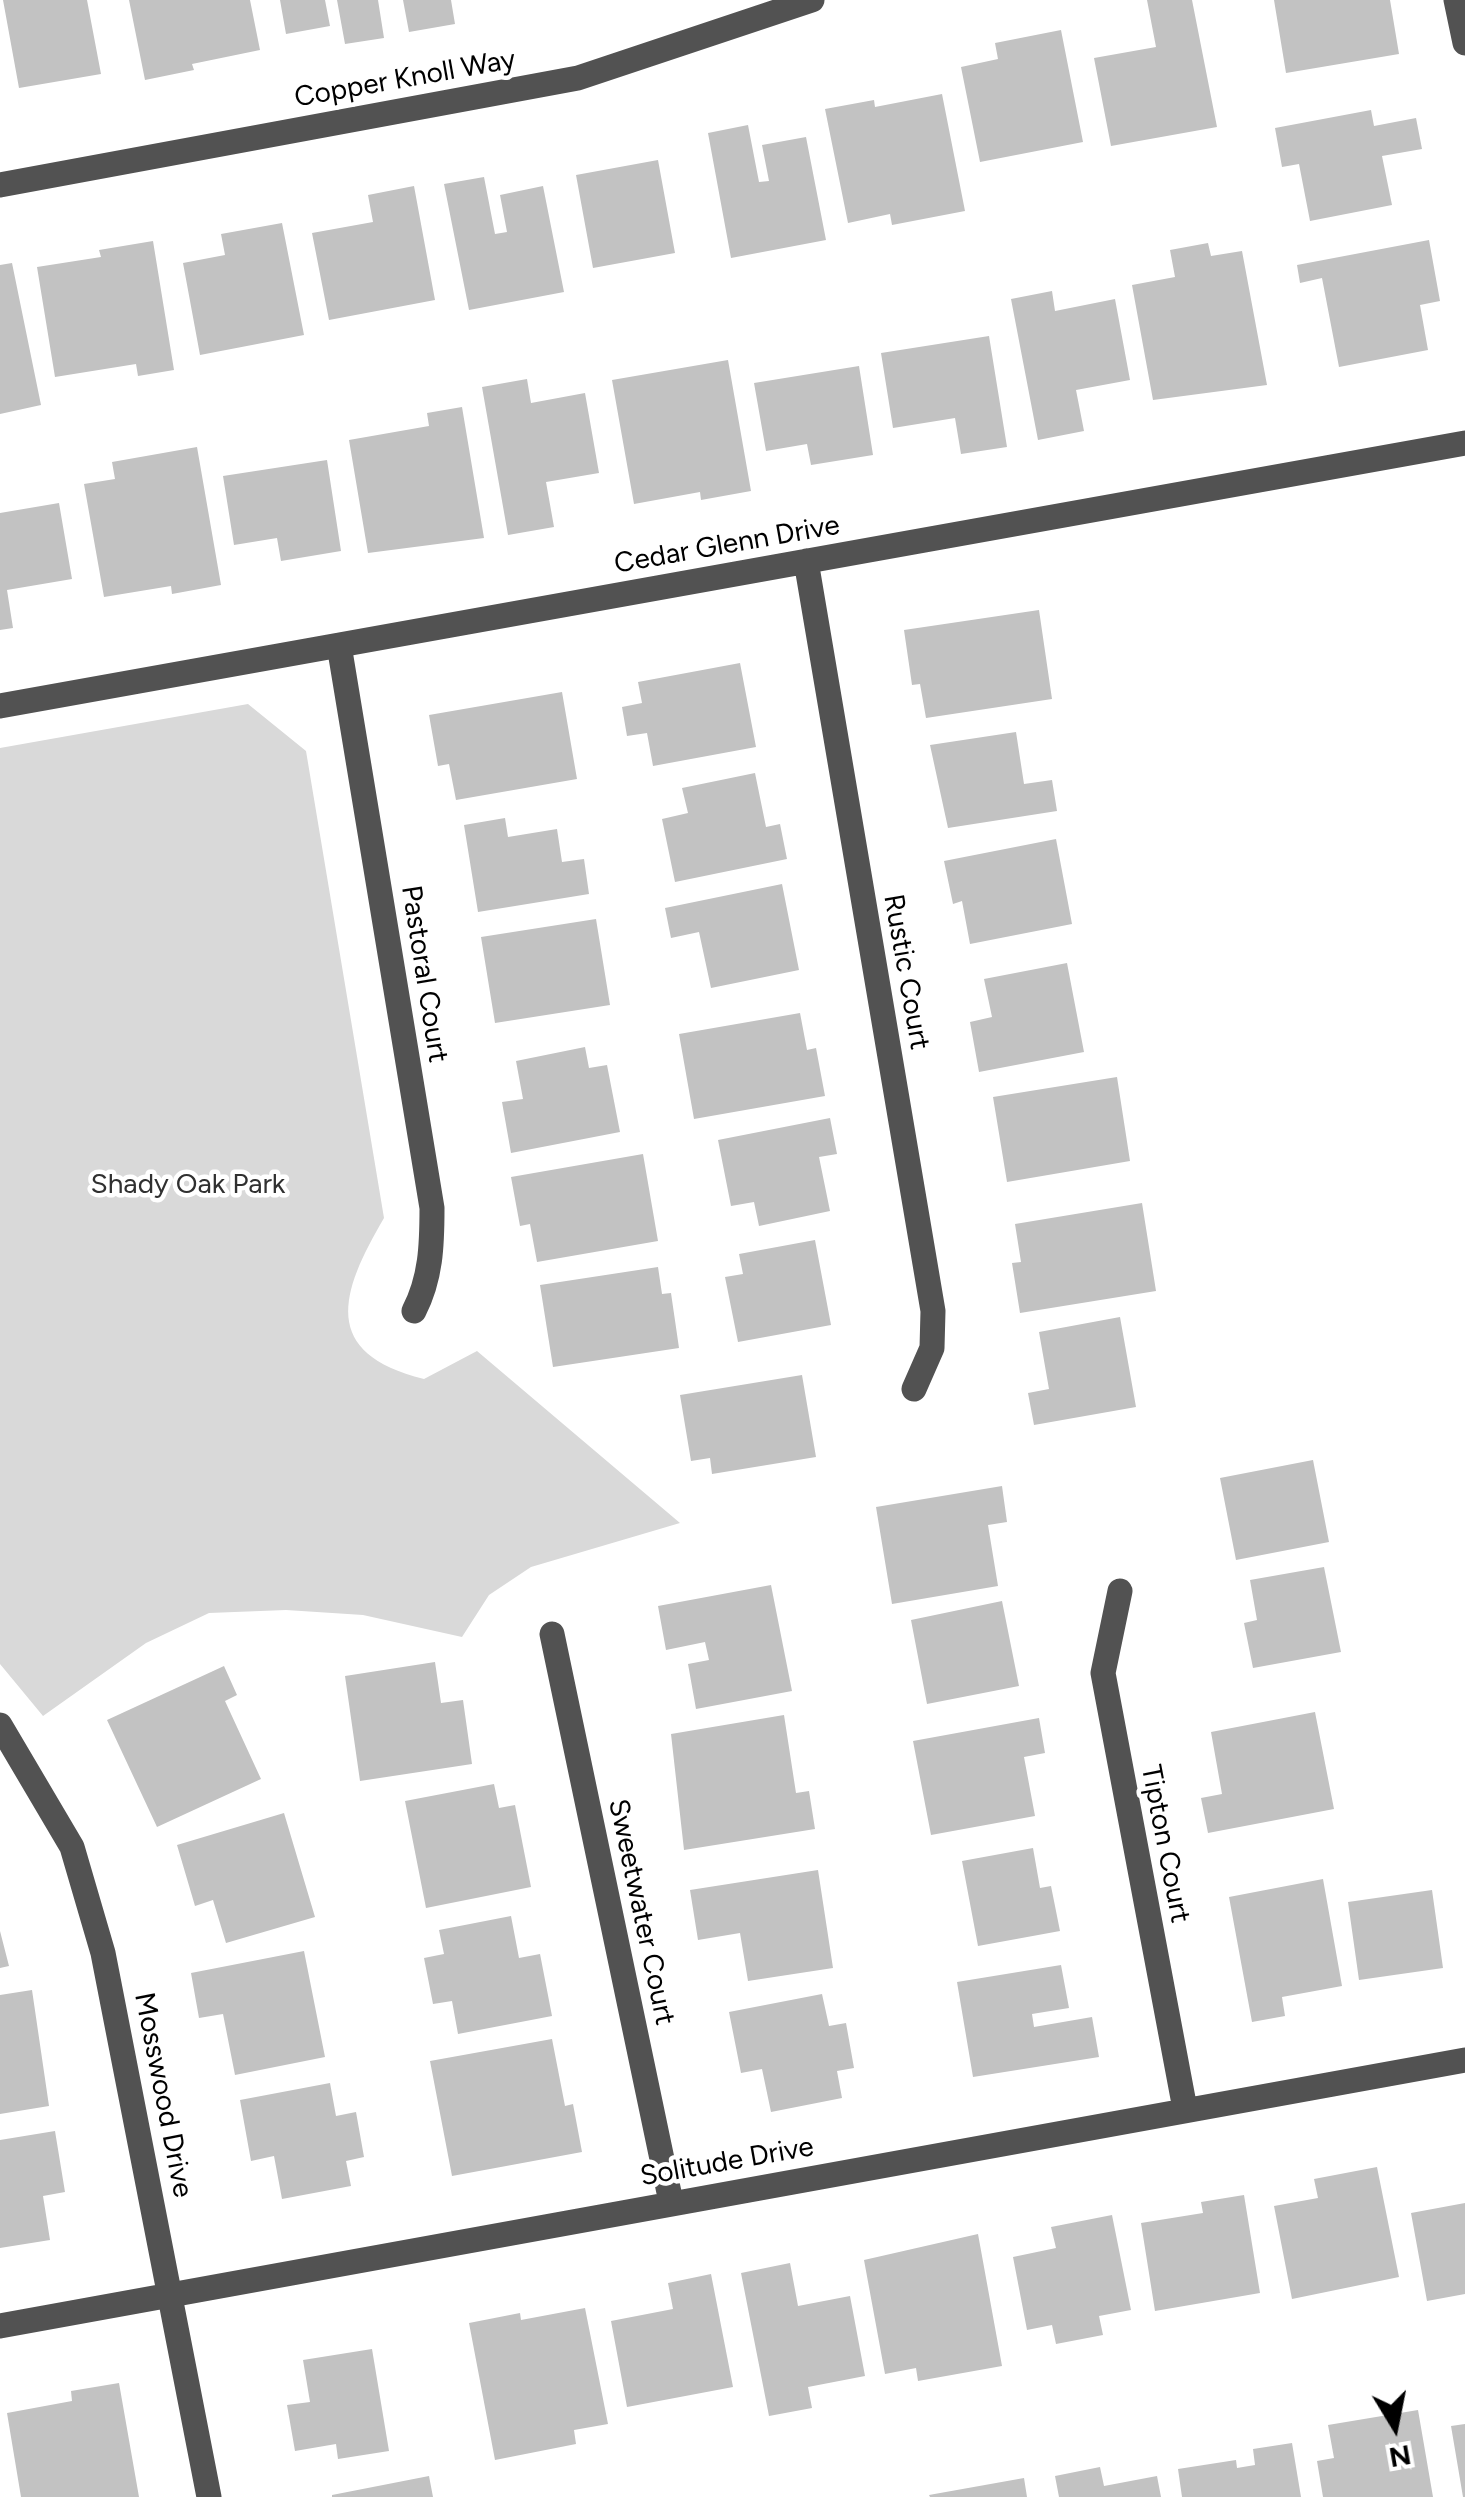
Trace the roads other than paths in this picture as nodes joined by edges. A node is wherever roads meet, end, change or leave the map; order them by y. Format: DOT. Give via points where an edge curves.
graph roads {
  1 [pos="812,0"];
  2 [pos="1456,0"];
  3 [pos="1465,43"];
  4 [pos="0,185"];
  5 [pos="1465,443"];
  6 [pos="806,561"];
  7 [pos="340,645"];
  8 [pos="0,706"];
  9 [pos="414,1311"];
  10 [pos="914,1390"];
  11 [pos="1120,1591"];
  12 [pos="552,1634"];
  13 [pos="0,1725"];
  14 [pos="1465,2060"];
  15 [pos="1185,2110"];
  16 [pos="671,2202"];
  17 [pos="172,2296"];
  18 [pos="0,2326"];
  19 [pos="208,2497"];
  1 -- 4 [label="street, Copper Knoll Way" via="578,78"];
  2 -- 3 [label="street"];
  5 -- 6 [label="street, Cedar Glenn Drive"];
  6 -- 7 [label="street, Cedar Glenn Drive"];
  6 -- 10 [label="street, Rustic Court" via="933,1311 932,1348"];
  7 -- 8 [label="street, Cedar Glenn Drive"];
  7 -- 9 [label="street, Pastoral Court" via="432,1208 428,1271"];
  11 -- 15 [label="street, Tipton Court" via="1103,1673"];
  12 -- 16 [label="street, Sweetwater Court"];
  13 -- 17 [label="street, Mosswood Drive" via="72,1847 104,1952"];
  14 -- 15 [label="street, Solitude Drive"];
  15 -- 16 [label="street, Solitude Drive"];
  16 -- 17 [label="street, Solitude Drive"];
  17 -- 18 [label="street, Solitude Drive"];
  17 -- 19 [label="street, Mosswood Drive"];
}
